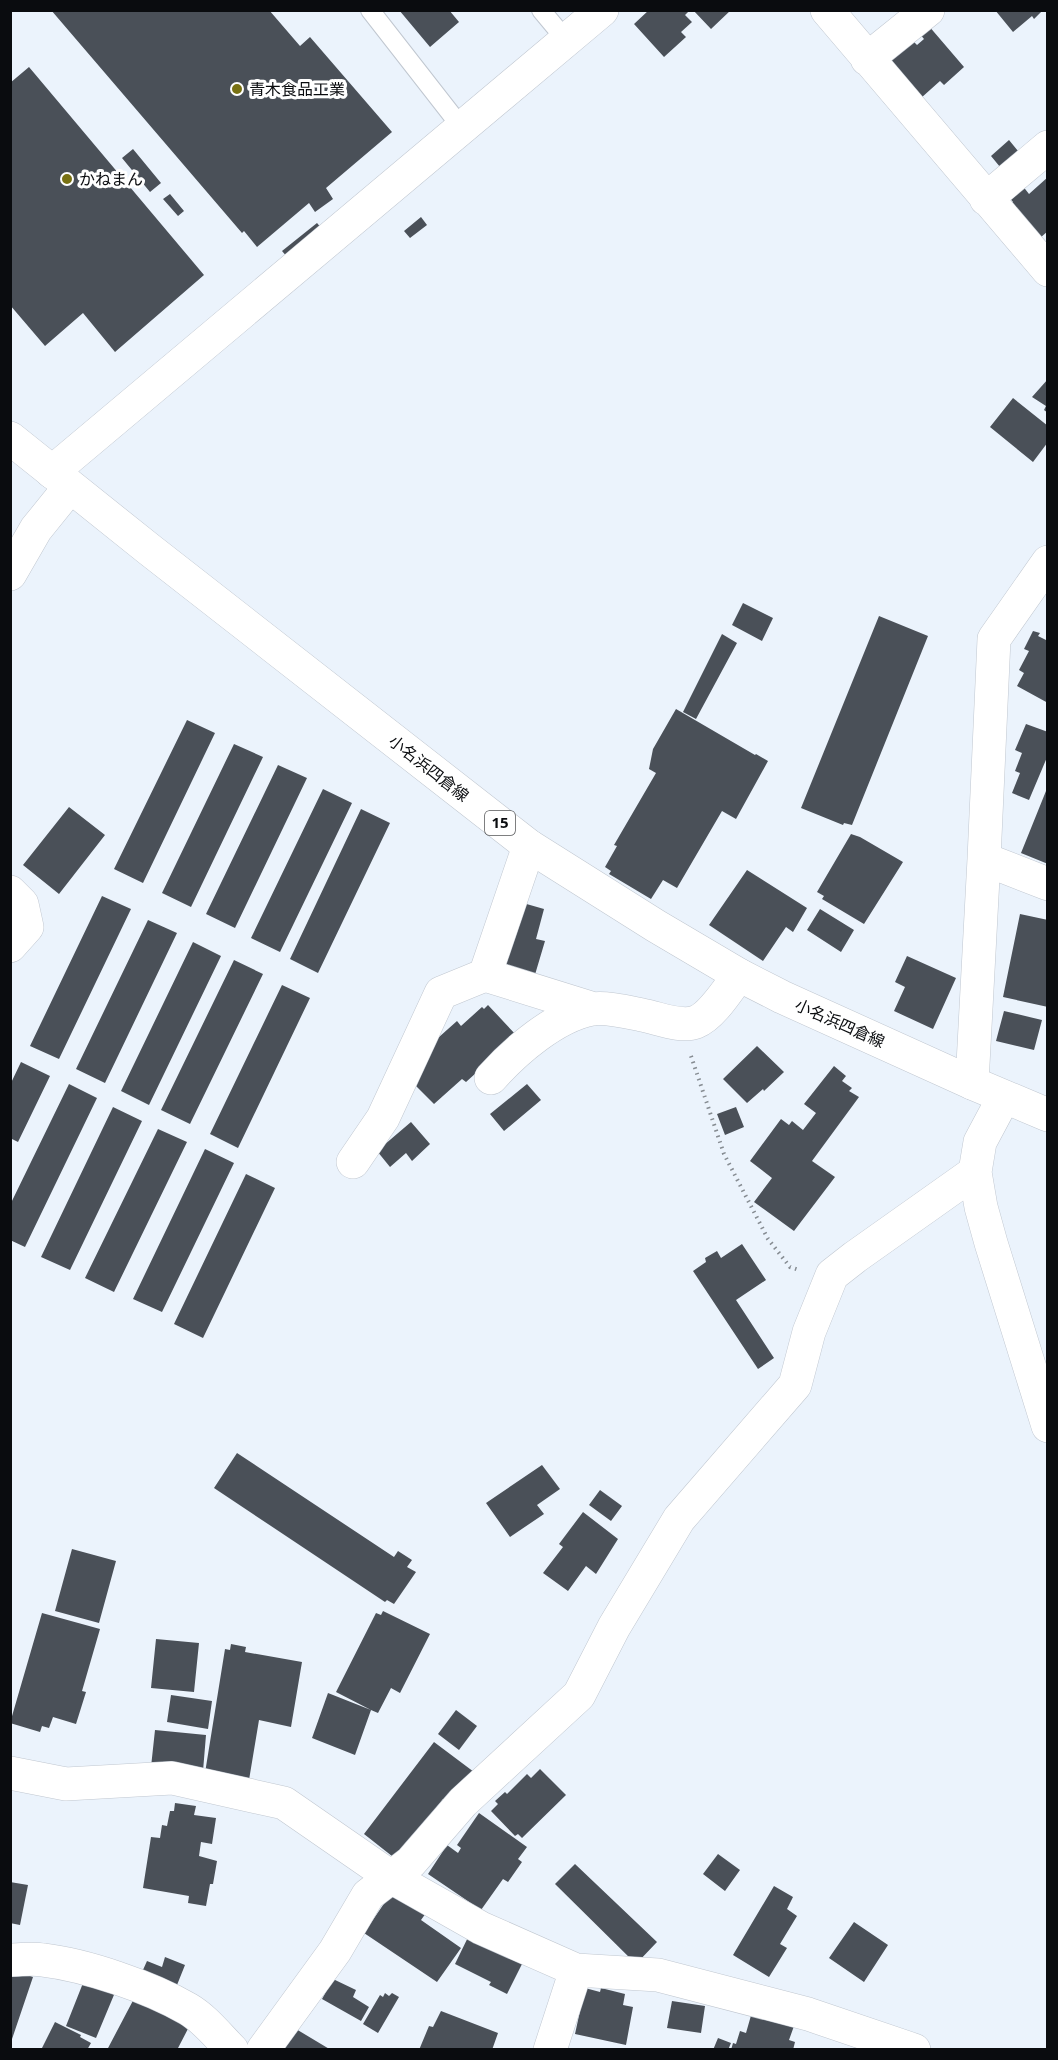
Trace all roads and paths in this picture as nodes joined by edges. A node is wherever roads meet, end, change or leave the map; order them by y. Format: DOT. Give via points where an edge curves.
graph roads {
  1 [pos="370,10"];
  2 [pos="541,10"];
  3 [pos="602,10"];
  4 [pos="827,10"];
  5 [pos="928,10"];
  6 [pos="566,40"];
  7 [pos="867,59"];
  8 [pos="462,128"];
  9 [pos="1047,147"];
  10 [pos="986,199"];
  11 [pos="1047,270"];
  12 [pos="10,438"];
  13 [pos="61,480"];
  14 [pos="1047,562"];
  15 [pos="10,574"];
  16 [pos="529,846"];
  17 [pos="984,859"];
  18 [pos="1047,884"];
  19 [pos="10,892"];
  20 [pos="10,946"];
  21 [pos="485,975"];
  22 [pos="739,975"];
  23 [pos="594,1009"];
  24 [pos="680,1024"];
  25 [pos="491,1078"];
  26 [pos="972,1083"];
  27 [pos="1004,1097"];
  28 [pos="1047,1115"];
  29 [pos="353,1162"];
  30 [pos="975,1172"];
  31 [pos="832,1275"];
  32 [pos="1047,1426"];
  33 [pos="10,1773"];
  34 [pos="391,1877"];
  35 [pos="10,1960"];
  36 [pos="576,1970"];
  37 [pos="232,2049"];
  38 [pos="263,2049"];
  39 [pos="550,2049"];
  40 [pos="914,2049"];
  1 -- 8 [label="lane"];
  2 -- 6 [label="lane"];
  3 -- 6 [label="street"];
  4 -- 7 [label="street"];
  5 -- 7 [label="street"];
  6 -- 8 [label="street"];
  7 -- 10 [label="street"];
  8 -- 13 [label="street"];
  9 -- 10 [label="street"];
  10 -- 11 [label="street"];
  12 -- 13 [label="street, 小名浜四倉線 / 15"];
  13 -- 15 [label="street"];
  13 -- 16 [label="street, 小名浜四倉線 / 15"];
  14 -- 17 [label="street" via="994,639"];
  16 -- 21 [label="street"];
  16 -- 22 [label="street, 小名浜四倉線 / 15"];
  17 -- 18 [label="street"];
  17 -- 26 [label="street"];
  19 -- 20 [label="street" via="22,904 27,927"];
  21 -- 23 [label="street"];
  21 -- 29 [label="street" via="441,993 383,1118"];
  22 -- 24 [label="street" via="706,1016"];
  22 -- 26 [label="street, 小名浜四倉線 / 15"];
  23 -- 24 [label="street"];
  23 -- 25 [label="street" via="572,1015 533,1040"];
  24 -- 31 [label="path" via="724,1154 768,1239 790,1267"];
  26 -- 27 [label="street, 小名浜四倉線 / 15"];
  27 -- 28 [label="street, 小名浜四倉線 / 15"];
  27 -- 30 [label="street" via="980,1142"];
  30 -- 31 [label="street"];
  30 -- 32 [label="street" via="988,1234"];
  31 -- 34 [label="street" via="809,1332 795,1385 679,1519 579,1695 463,1802 411,1862"];
  33 -- 34 [label="street" via="66,1784 172,1778 284,1803"];
  34 -- 36 [label="street" via="481,1928"];
  34 -- 38 [label="street" via="368,1895 335,1951"];
  35 -- 37 [label="street" via="43,1960 131,1983 188,2009"];
  36 -- 39 [label="street"];
  36 -- 40 [label="street" via="658,1975 808,2014"];
}
